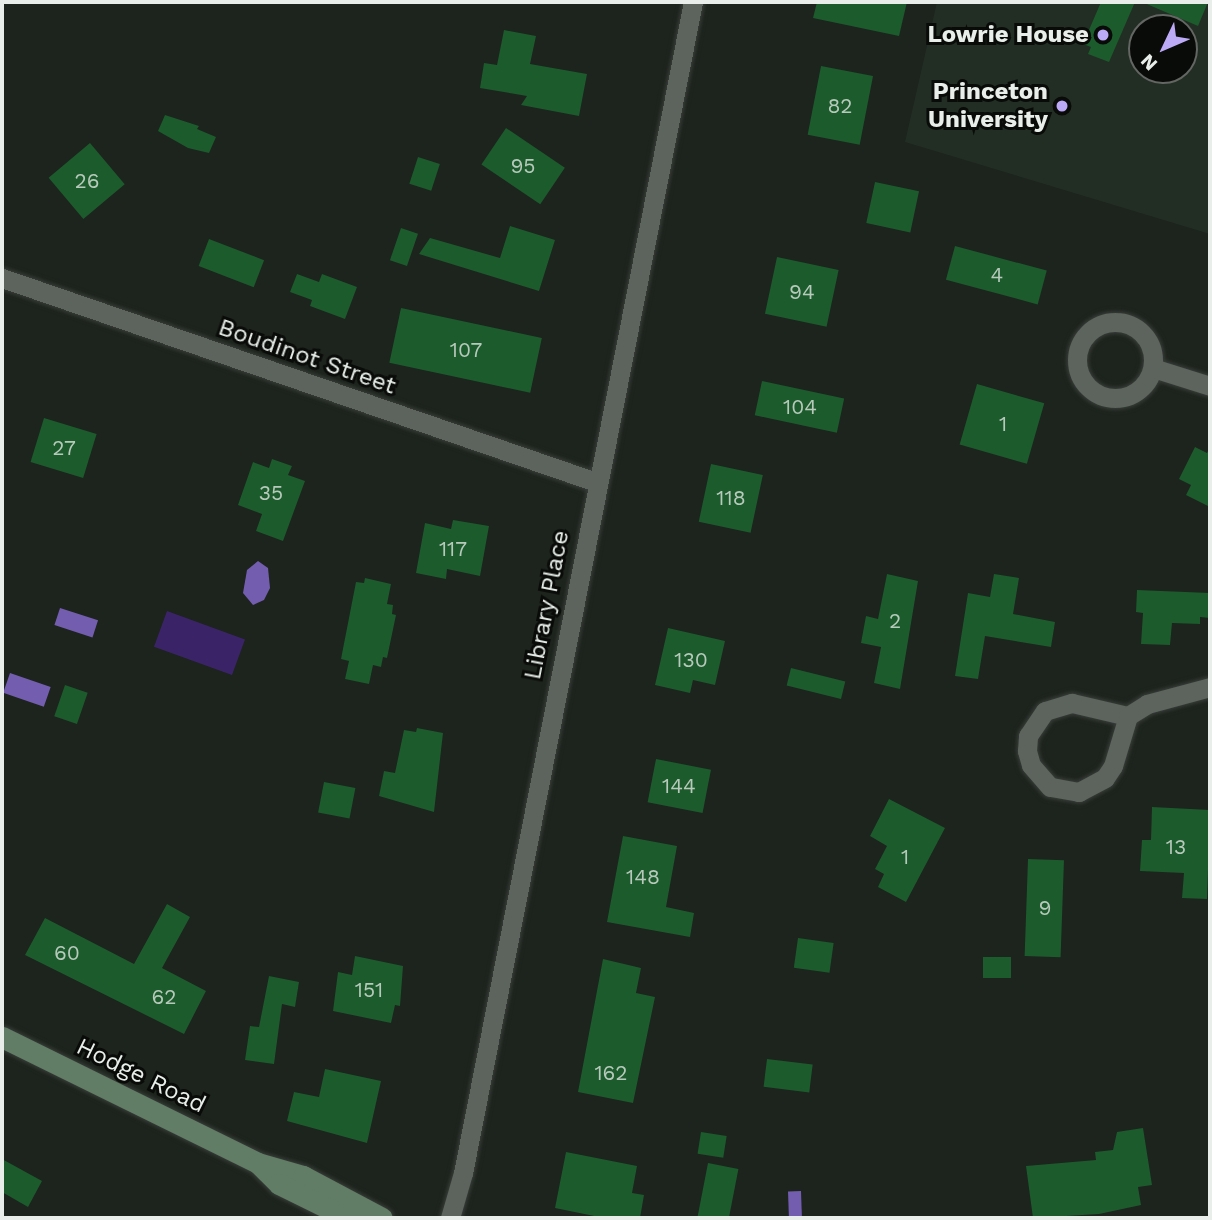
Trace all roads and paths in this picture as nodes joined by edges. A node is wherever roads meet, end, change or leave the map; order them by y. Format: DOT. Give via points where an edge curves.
graph roads {
  1 [pos="693,2"];
  2 [pos="2,278"];
  3 [pos="1153,368"];
  4 [pos="1210,386"];
  5 [pos="596,482"];
  6 [pos="1210,687"];
  7 [pos="1128,716"];
  8 [pos="2,1037"];
  9 [pos="258,1163"];
  10 [pos="348,1218"];
  11 [pos="382,1218"];
  12 [pos="450,1218"];
  1 -- 5 [label="street, Library Place"];
  2 -- 5 [label="street, Boudinot Street"];
  3 -- 4 [label="street"];
  5 -- 12 [label="street, Library Place" via="465,1162"];
  6 -- 7 [label="street" via="1147,704"];
  7 -- 7 [label="street" via="1072,702 1045,711 1028,736 1031,765 1039,778 1059,790 1079,792 1093,787 1113,766"];
  8 -- 9 [label="street, Hodge Road"];
  9 -- 10 [label="street, Hodge Road" via="279,1184"];
  9 -- 11 [label="street, Hodge Road" via="303,1176"];
}
